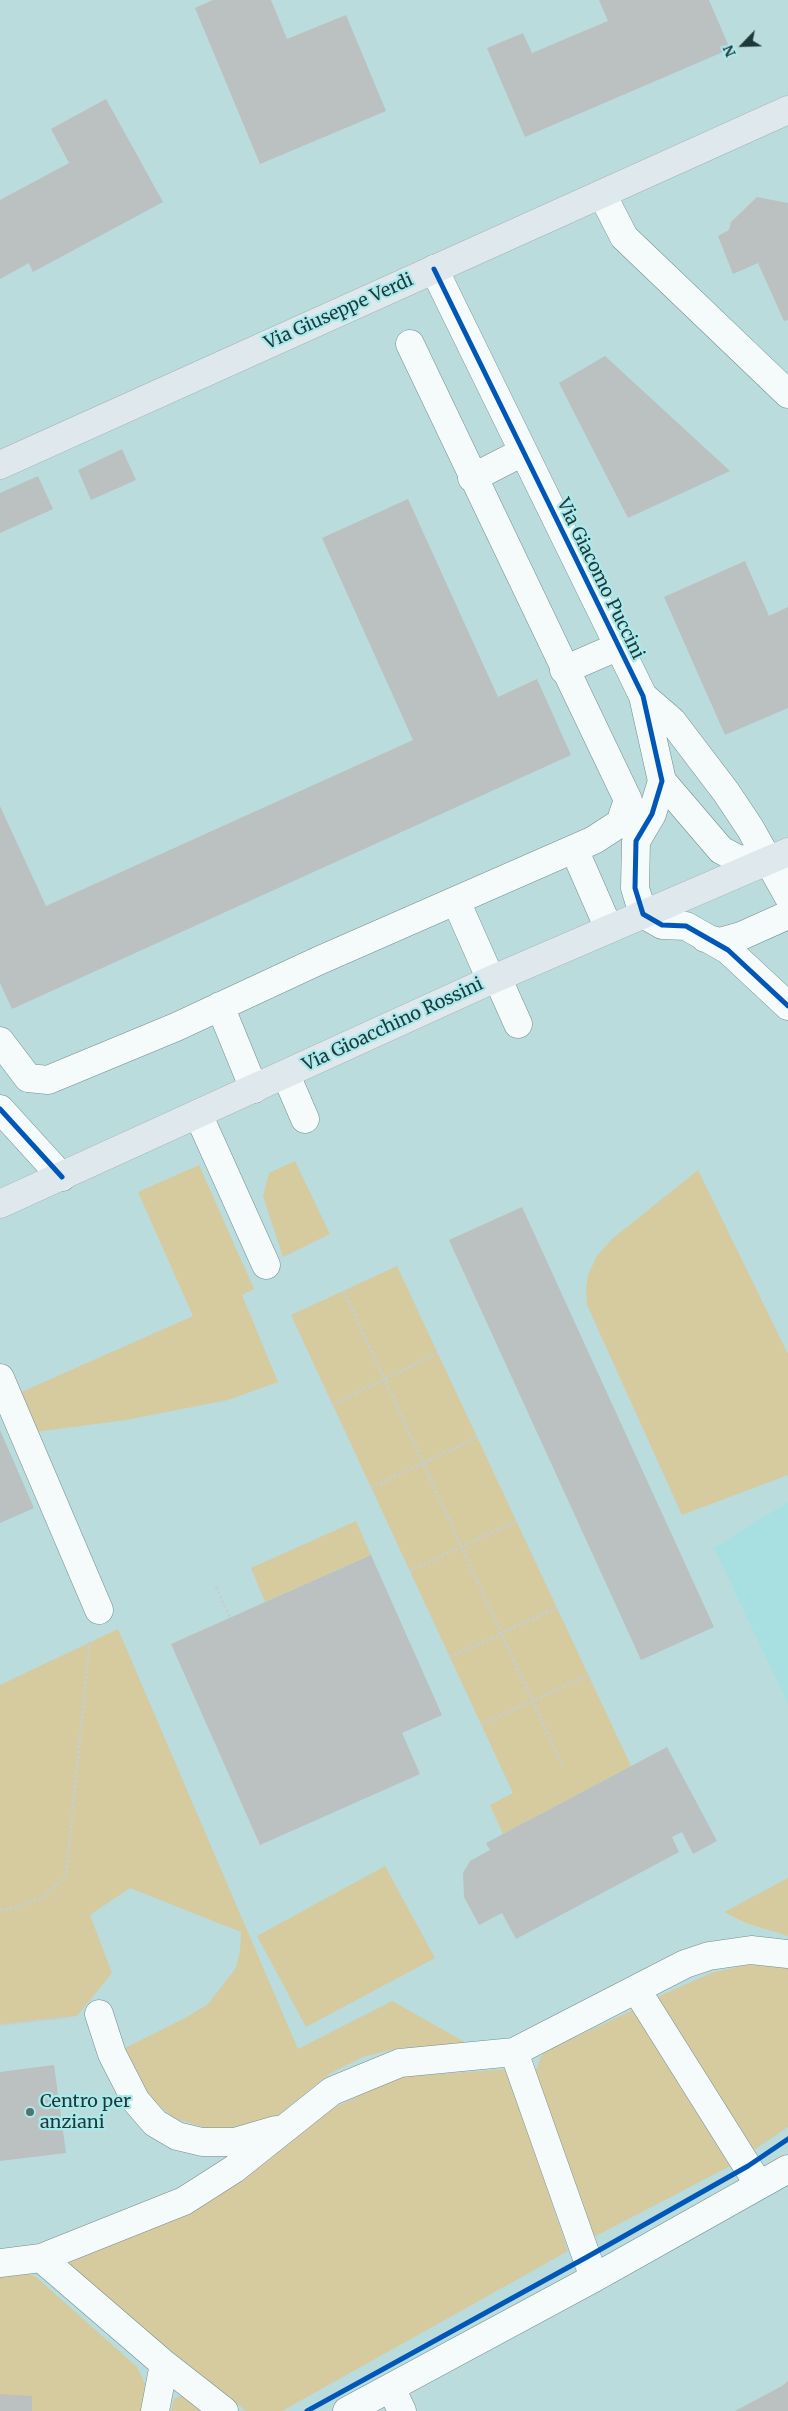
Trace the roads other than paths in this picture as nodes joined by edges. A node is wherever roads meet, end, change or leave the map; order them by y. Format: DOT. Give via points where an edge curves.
graph roads {
  1 [pos="788,110"];
  2 [pos="602,194"];
  3 [pos="434,269"];
  4 [pos="410,344"];
  5 [pos="788,394"];
  6 [pos="523,452"];
  7 [pos="0,464"];
  8 [pos="472,478"];
  9 [pos="617,647"];
  10 [pos="564,670"];
  11 [pos="643,696"];
  12 [pos="662,781"];
  13 [pos="574,849"];
  14 [pos="778,856"];
  15 [pos="788,896"];
  16 [pos="456,901"];
  17 [pos="643,914"];
  18 [pos="788,915"];
  19 [pos="609,929"];
  20 [pos="704,938"];
  21 [pos="494,978"];
  22 [pos="220,1006"];
  23 [pos="788,1006"];
  24 [pos="518,1024"];
  25 [pos="0,1041"];
  26 [pos="286,1075"];
  27 [pos="254,1089"];
  28 [pos="0,1108"];
  29 [pos="198,1114"];
  30 [pos="305,1119"];
  31 [pos="62,1177"];
  32 [pos="0,1204"];
  33 [pos="266,1265"];
  34 [pos="0,1378"];
  35 [pos="99,1610"];
  36 [pos="788,1954"];
  37 [pos="636,1989"];
  38 [pos="99,2014"];
  39 [pos="514,2052"];
  40 [pos="289,2126"];
  41 [pos="788,2169"];
  42 [pos="759,2185"];
  43 [pos="41,2258"];
  44 [pos="0,2264"];
  45 [pos="594,2278"];
  46 [pos="164,2364"];
  47 [pos="397,2399"];
  48 [pos="155,2411"];
  49 [pos="224,2411"];
  50 [pos="347,2411"];
  1 -- 2 [label="main road, Via Giuseppe Verdi"];
  2 -- 3 [label="main road, Via Giuseppe Verdi"];
  2 -- 5 [label="street" via="624,237"];
  3 -- 6 [label="street, Via Giacomo Puccini"];
  3 -- 7 [label="main road, Via Giuseppe Verdi"];
  4 -- 8 [label="street"];
  6 -- 8 [label="street"];
  6 -- 9 [label="street, Via Giacomo Puccini"];
  8 -- 10 [label="street"];
  9 -- 10 [label="street"];
  9 -- 11 [label="street, Via Giacomo Puccini"];
  10 -- 13 [label="street" via="628,800 620,823"];
  11 -- 12 [label="street, Via Giacomo Puccini"];
  11 -- 14 [label="street, Via Giacomo Puccini" via="672,721"];
  12 -- 14 [label="street, Via Giacomo Puccini" via="721,850 738,859"];
  12 -- 17 [label="street, Via Giacomo Puccini" via="652,814 636,841 635,888"];
  13 -- 16 [label="street"];
  13 -- 19 [label="street"];
  14 -- 15 [label="street"];
  14 -- 17 [label="main road, Via Gioacchino Rossini"];
  16 -- 21 [label="street"];
  16 -- 22 [label="street"];
  17 -- 19 [label="main road, Via Gioacchino Rossini"];
  17 -- 20 [label="street" via="662,925 686,926"];
  18 -- 20 [label="street" via="720,942"];
  19 -- 21 [label="main road, Via Gioacchino Rossini"];
  20 -- 23 [label="street" via="728,950"];
  21 -- 24 [label="street"];
  21 -- 26 [label="main road, Via Gioacchino Rossini"];
  22 -- 25 [label="street" via="48,1080 28,1078"];
  22 -- 27 [label="street"];
  26 -- 27 [label="main road, Via Gioacchino Rossini"];
  26 -- 30 [label="street"];
  27 -- 29 [label="main road, Via Gioacchino Rossini"];
  28 -- 31 [label="street"];
  29 -- 31 [label="main road, Via Gioacchino Rossini"];
  29 -- 33 [label="street"];
  31 -- 32 [label="main road, Via Gioacchino Rossini"];
  34 -- 35 [label="street"];
  36 -- 37 [label="street" via="751,1950 709,1956 684,1964"];
  37 -- 39 [label="street"];
  37 -- 42 [label="street"];
  38 -- 40 [label="street" via="112,2054 136,2101 155,2123 177,2136 202,2142 235,2142"];
  39 -- 40 [label="street" via="400,2063 332,2092"];
  39 -- 45 [label="street"];
  40 -- 43 [label="street" via="234,2169 184,2201"];
  41 -- 42 [label="street"];
  42 -- 45 [label="street"];
  43 -- 44 [label="street"];
  43 -- 46 [label="street"];
  45 -- 47 [label="street"];
  46 -- 48 [label="street"];
  46 -- 49 [label="street"];
  47 -- 50 [label="street"];
}
